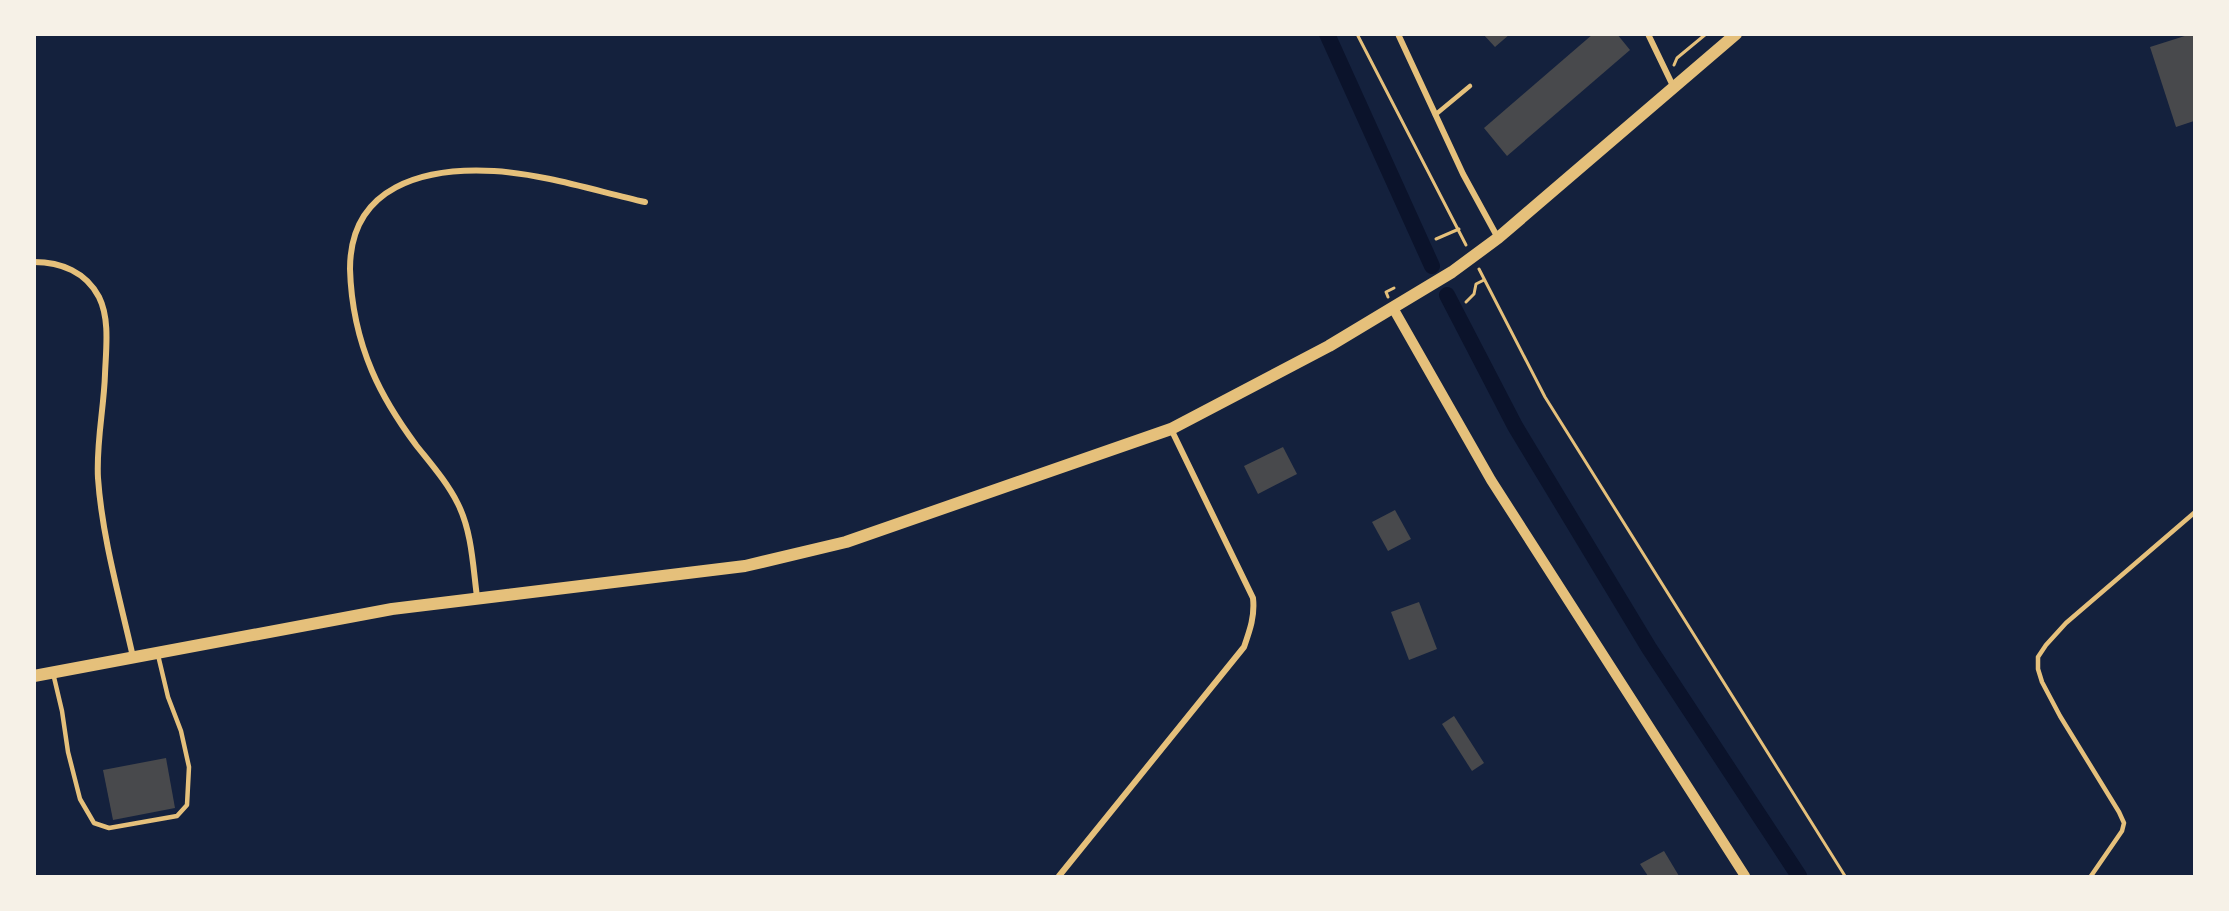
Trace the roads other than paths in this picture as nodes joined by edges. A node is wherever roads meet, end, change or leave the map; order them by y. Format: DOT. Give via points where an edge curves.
graph roads {
  1 [pos="1398,34"];
  2 [pos="1648,34"];
  3 [pos="1736,34"];
  4 [pos="1470,86"];
  5 [pos="1674,88"];
  6 [pos="1435,115"];
  7 [pos="645,202"];
  8 [pos="1498,238"];
  9 [pos="34,262"];
  10 [pos="1393,308"];
  11 [pos="1171,429"];
  12 [pos="2194,513"];
  13 [pos="477,597"];
  14 [pos="158,652"];
  15 [pos="133,657"];
  16 [pos="52,672"];
  17 [pos="34,676"];
  18 [pos="1059,876"];
  19 [pos="1745,876"];
  20 [pos="2091,876"];
  1 -- 6 [label="street"];
  2 -- 5 [label="street"];
  3 -- 5 [label="main road"];
  4 -- 6 [label="lane"];
  5 -- 8 [label="main road"];
  6 -- 8 [label="street"];
  7 -- 13 [label="street" via="529,175 463,171 401,183 384,193 360,220 352,247 351,288 363,349 392,409 459,506 467,530"];
  8 -- 10 [label="main road"];
  9 -- 15 [label="street" via="64,266 77,273 90,284 105,314 105,392 98,476"];
  10 -- 11 [label="main road"];
  10 -- 19 [label="street" via="1491,480"];
  11 -- 13 [label="main road" via="846,542 787,558"];
  11 -- 18 [label="street" via="1253,598 1252,623 1244,647"];
  12 -- 20 [label="lane" via="2066,623 2038,657 2042,682 2124,824"];
  13 -- 14 [label="main road"];
  14 -- 15 [label="main road"];
  14 -- 16 [label="lane" via="189,767 187,806 177,816 109,828 94,823 80,799"];
  15 -- 16 [label="main road"];
  16 -- 17 [label="main road"];
}
